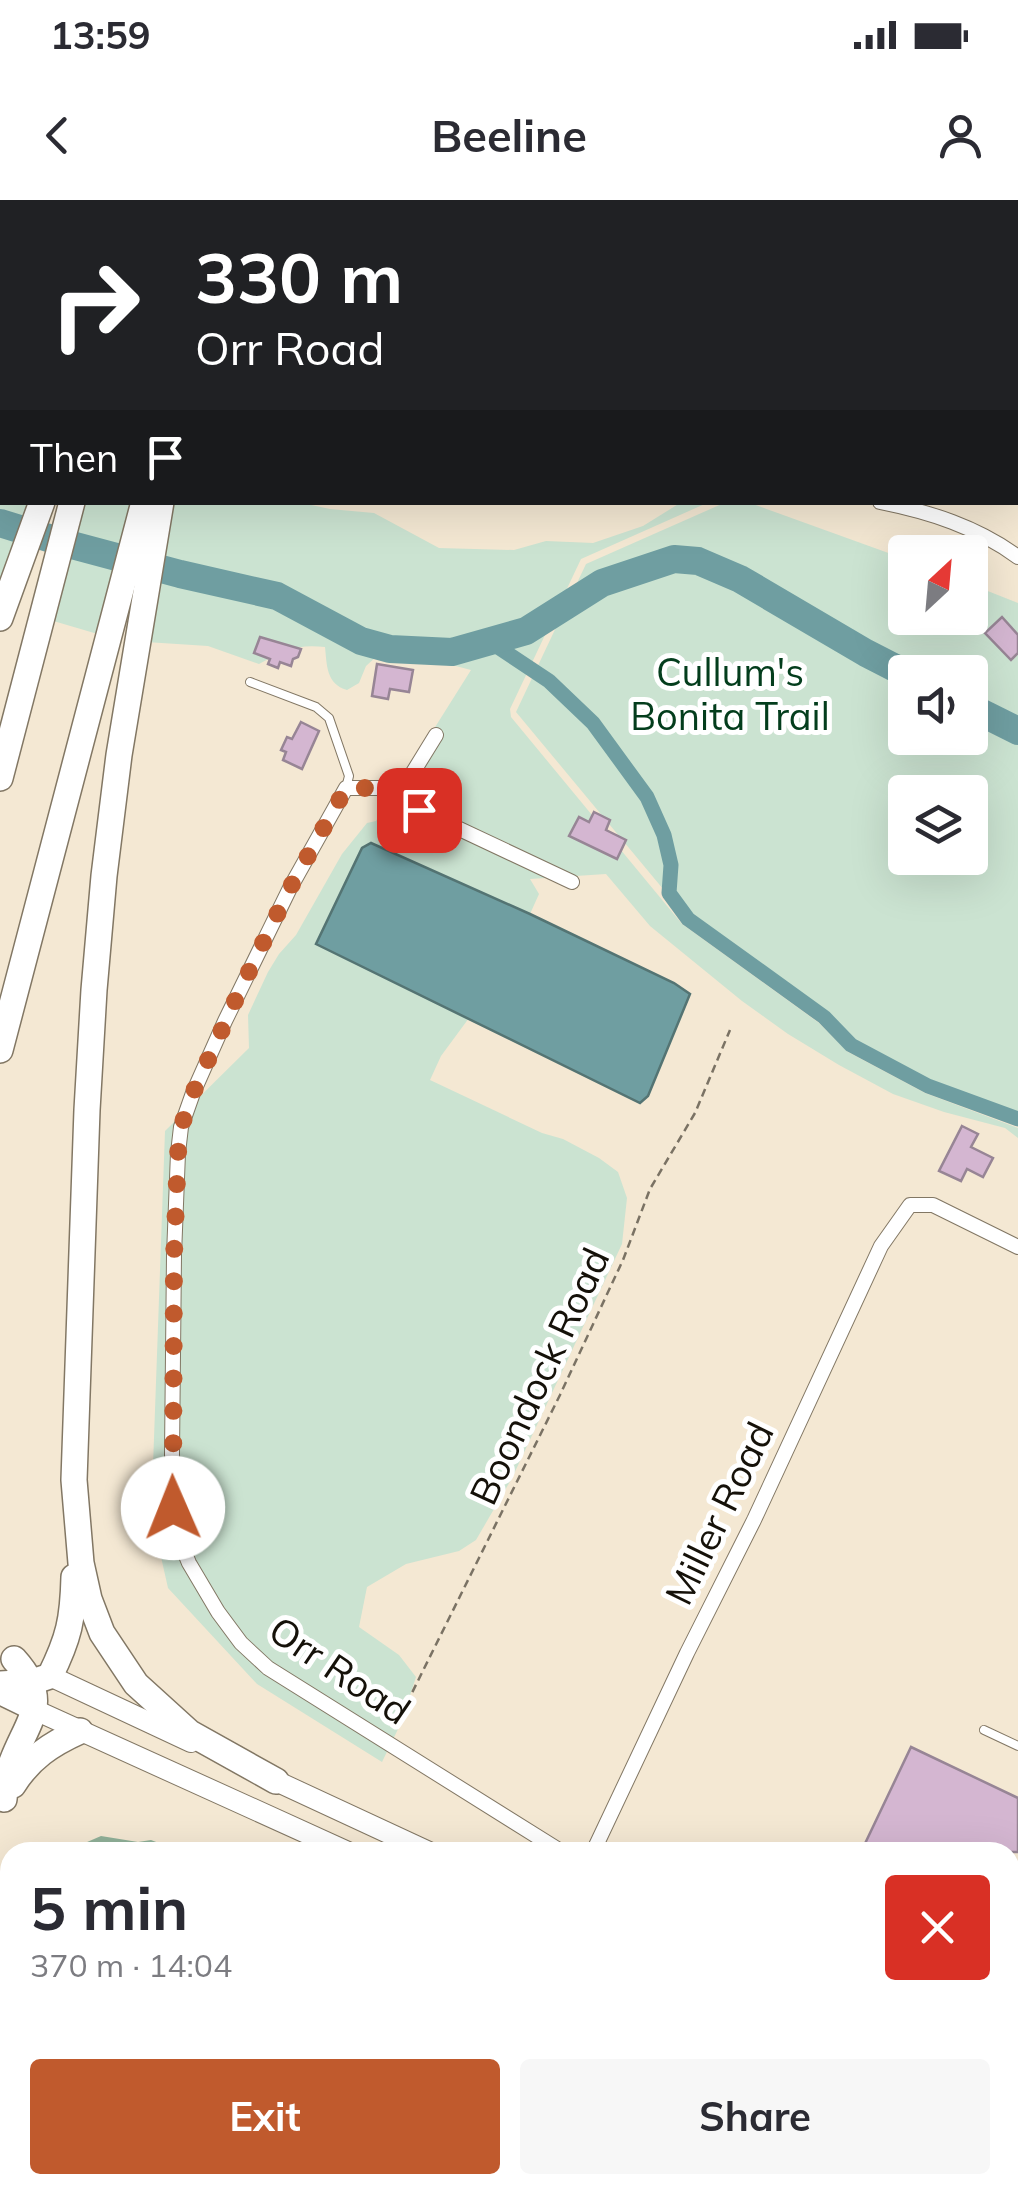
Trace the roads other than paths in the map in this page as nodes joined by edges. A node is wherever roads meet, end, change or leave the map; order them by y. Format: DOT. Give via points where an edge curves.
graph roads {
  1 [pos="41,505"];
  2 [pos="71,505"];
  3 [pos="143,505"];
  4 [pos="161,505"];
  5 [pos="895,505"];
  6 [pos="1018,557"];
  7 [pos="4,610"];
  8 [pos="250,682"];
  9 [pos="436,736"];
  10 [pos="0,778"];
  11 [pos="346,788"];
  12 [pos="393,788"];
  13 [pos="572,882"];
  14 [pos="0,1050"];
  15 [pos="1018,1247"];
  16 [pos="74,1480"];
  17 [pos="7,1655"];
  18 [pos="41,1679"];
  19 [pos="0,1684"];
  20 [pos="0,1693"];
  21 [pos="34,1710"];
  22 [pos="984,1730"];
  23 [pos="80,1731"];
  24 [pos="1018,1746"];
  25 [pos="276,1781"];
  26 [pos="2,1802"];
  27 [pos="326,1842"];
  28 [pos="407,1842"];
  29 [pos="546,1842"];
  30 [pos="598,1842"];
  1 -- 7 [label="highway"];
  2 -- 10 [label="highway"];
  3 -- 14 [label="highway"];
  4 -- 16 [label="highway" via="115,790 94,990"];
  5 -- 6 [label="street" via="942,517"];
  8 -- 11 [label="lane" via="329,718 349,776"];
  9 -- 12 [label="street" via="412,774"];
  11 -- 12 [label="street"];
  11 -- 29 [label="street, Orr Road" via="241,988 181,1127 174,1256 175,1528 218,1612 268,1668"];
  12 -- 13 [label="street" via="419,810"];
  15 -- 30 [label="street, Miller Road" via="932,1205 910,1205 881,1246"];
  16 -- 18 [label="highway" via="74,1614 66,1644"];
  16 -- 25 [label="highway" via="87,1592 118,1659 190,1733"];
  17 -- 18 [label="highway"];
  18 -- 19 [label="highway"];
  18 -- 21 [label="highway"];
  18 -- 25 [label="street"];
  20 -- 21 [label="main road"];
  21 -- 23 [label="street"];
  21 -- 26 [label="highway"];
  22 -- 24 [label="lane"];
  23 -- 26 [label="highway" via="35,1756"];
  23 -- 27 [label="street"];
  25 -- 28 [label="street"];
}
